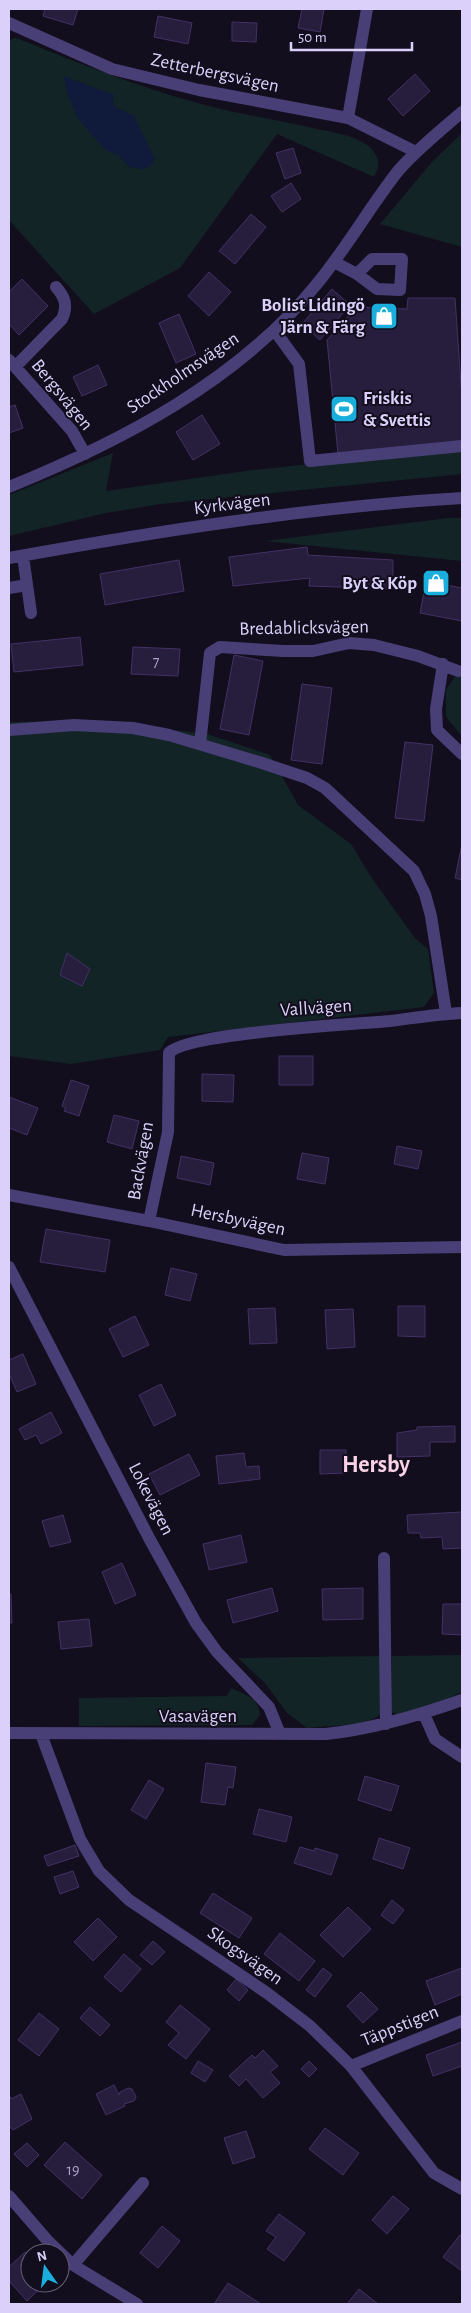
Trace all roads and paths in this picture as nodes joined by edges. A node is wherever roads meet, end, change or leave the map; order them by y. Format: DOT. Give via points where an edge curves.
graph roads {
  1 [pos="367,9"];
  2 [pos="9,24"];
  3 [pos="462,112"];
  4 [pos="348,118"];
  5 [pos="416,152"];
  6 [pos="334,262"];
  7 [pos="358,274"];
  8 [pos="56,287"];
  9 [pos="275,331"];
  10 [pos="12,363"];
  11 [pos="462,446"];
  12 [pos="85,454"];
  13 [pos="9,487"];
  14 [pos="462,498"];
  15 [pos="22,556"];
  16 [pos="9,558"];
  17 [pos="27,585"];
  18 [pos="9,588"];
  19 [pos="31,613"];
  20 [pos="443,664"];
  21 [pos="458,671"];
  22 [pos="9,730"];
  23 [pos="200,744"];
  24 [pos="462,754"];
  25 [pos="462,1013"];
  26 [pos="446,1014"];
  27 [pos="173,1048"];
  28 [pos="9,1196"];
  29 [pos="149,1220"];
  30 [pos="462,1248"];
  31 [pos="9,1267"];
  32 [pos="384,1558"];
  33 [pos="462,1700"];
  34 [pos="424,1714"];
  35 [pos="386,1724"];
  36 [pos="9,1733"];
  37 [pos="41,1734"];
  38 [pos="280,1734"];
  39 [pos="462,1757"];
  40 [pos="462,2021"];
  41 [pos="351,2066"];
  42 [pos="143,2183"];
  43 [pos="462,2189"];
  44 [pos="9,2196"];
  45 [pos="73,2265"];
  46 [pos="136,2304"];
  1 -- 4 [label="street"];
  2 -- 4 [label="street, Zetterbergsvägen" via="112,69 199,90"];
  3 -- 5 [label="street, Stockholmsvägen"];
  4 -- 5 [label="street, Zetterbergsvägen"];
  5 -- 6 [label="street, Stockholmsvägen"];
  6 -- 7 [label="street"];
  6 -- 9 [label="street, Stockholmsvägen"];
  8 -- 10 [label="street" via="65,303 62,319"];
  9 -- 11 [label="street" via="299,364 310,461"];
  9 -- 12 [label="street, Stockholmsvägen" via="192,394"];
  10 -- 12 [label="street, Bergsvägen" via="72,431"];
  12 -- 13 [label="street, Stockholmsvägen"];
  14 -- 15 [label="street, Kyrkvägen" via="380,504 200,526"];
  15 -- 16 [label="street, Kyrkvägen"];
  15 -- 17 [label="street"];
  17 -- 18 [label="street"];
  17 -- 19 [label="street"];
  20 -- 21 [label="street, Bredablicksvägen"];
  20 -- 23 [label="street, Bredablicksvägen" via="374,645 349,644 313,651 220,647 210,653"];
  20 -- 24 [label="street" via="436,709 437,730"];
  22 -- 23 [label="street" via="74,725 133,728"];
  23 -- 26 [label="street" via="307,778 324,788 414,871 431,916"];
  25 -- 26 [label="street, Vallvägen"];
  26 -- 27 [label="street, Vallvägen" via="269,1030"];
  27 -- 29 [label="street, Backvägen" via="169,1053 168,1132"];
  28 -- 29 [label="street, Hersbyvägen"];
  29 -- 30 [label="street, Hersbyvägen" via="284,1250"];
  31 -- 38 [label="street, Lokevägen" via="196,1623 217,1652 269,1707"];
  32 -- 35 [label="street"];
  33 -- 34 [label="street, Vasavägen"];
  34 -- 35 [label="street, Vasavägen"];
  34 -- 39 [label="street" via="435,1739"];
  35 -- 38 [label="street, Vasavägen" via="326,1734"];
  36 -- 37 [label="street, Vasavägen"];
  37 -- 38 [label="street, Vasavägen"];
  37 -- 41 [label="street, Skogsvägen" via="80,1839 99,1871 129,1900 310,2026"];
  40 -- 41 [label="street, Täppstigen"];
  41 -- 43 [label="street, Skogsvägen" via="434,2173"];
  42 -- 45 [label="street"];
  44 -- 45 [label="street"];
  45 -- 46 [label="street"];
}
